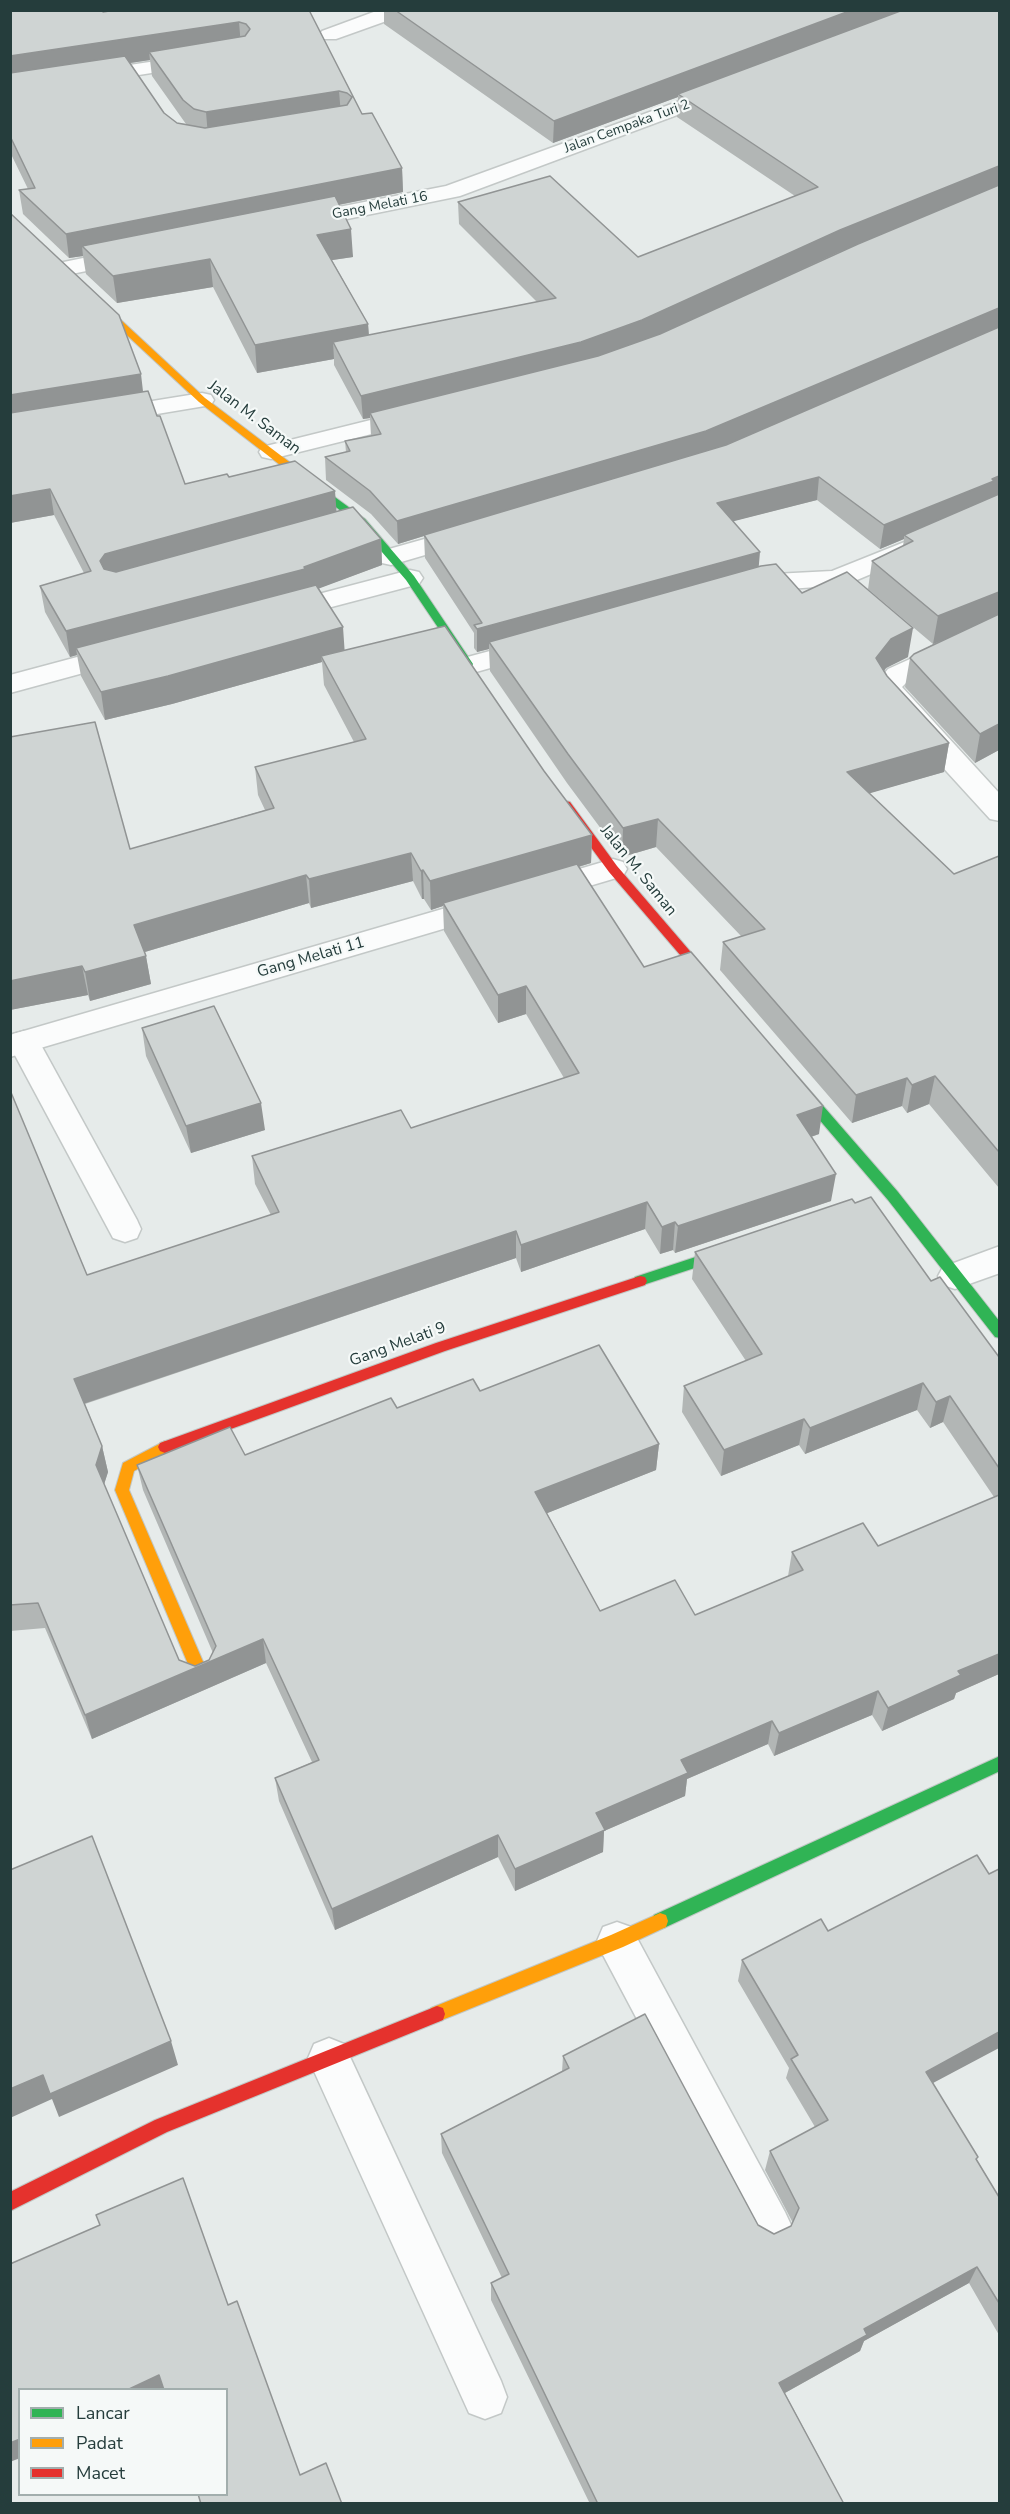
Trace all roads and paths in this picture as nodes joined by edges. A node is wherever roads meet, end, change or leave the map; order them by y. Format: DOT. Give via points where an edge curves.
graph roads {
  1 [pos="399,10"];
  2 [pos="329,35"];
  3 [pos="216,58"];
  4 [pos="738,85"];
  5 [pos="10,89"];
  6 [pos="452,191"];
  7 [pos="283,225"];
  8 [pos="143,253"];
  9 [pos="66,273"];
  10 [pos="202,400"];
  11 [pos="442,409"];
  12 [pos="89,418"];
  13 [pos="272,452"];
  14 [pos="361,521"];
  15 [pos="494,527"];
  16 [pos="326,530"];
  17 [pos="937,536"];
  18 [pos="391,557"];
  19 [pos="410,578"];
  20 [pos="721,596"];
  21 [pos="263,617"];
  22 [pos="549,643"];
  23 [pos="141,650"];
  24 [pos="931,651"];
  25 [pos="473,670"];
  26 [pos="10,684"];
  27 [pos="555,791"];
  28 [pos="999,812"];
  29 [pos="613,869"];
  30 [pos="722,996"];
  31 [pos="17,1044"];
  32 [pos="784,1069"];
  33 [pos="125,1230"];
  34 [pos="746,1245"];
  35 [pos="999,1258"];
  36 [pos="955,1276"];
  37 [pos="999,1333"];
  38 [pos="199,1671"];
  39 [pos="999,1763"];
  40 [pos="617,1941"];
  41 [pos="329,2058"];
  42 [pos="10,2202"];
  43 [pos="770,2228"];
  44 [pos="485,2397"];
  1 -- 2 [label="street"];
  3 -- 5 [label="street" via="140,79"];
  4 -- 6 [label="street, Jalan Cempaka Turi 2"];
  6 -- 7 [label="street, Gang Melati 16"];
  8 -- 9 [label="street"];
  9 -- 10 [label="street, Jalan M. Saman"];
  10 -- 12 [label="street"];
  10 -- 13 [label="street, Jalan M. Saman"];
  11 -- 13 [label="street"];
  13 -- 14 [label="street, Jalan M. Saman"];
  14 -- 16 [label="street"];
  14 -- 18 [label="street, Jalan M. Saman"];
  15 -- 18 [label="street"];
  17 -- 20 [label="street" via="844,586 774,582"];
  18 -- 19 [label="street, Jalan M. Saman"];
  19 -- 21 [label="street"];
  19 -- 25 [label="street, Jalan M. Saman"];
  22 -- 25 [label="street"];
  23 -- 26 [label="street"];
  24 -- 28 [label="street" via="888,686 894,698"];
  27 -- 29 [label="street, Jalan M. Saman"];
  29 -- 30 [label="street, Jalan M. Saman"];
  29 -- 31 [label="street, Gang Melati 11"];
  31 -- 33 [label="street"];
  32 -- 36 [label="street"];
  34 -- 38 [label="street, Gang Melati 9" via="441,1347 162,1448 128,1467 123,1490"];
  35 -- 36 [label="street"];
  36 -- 37 [label="street"];
  39 -- 40 [label="street"];
  40 -- 41 [label="street"];
  40 -- 43 [label="street"];
  41 -- 42 [label="street" via="161,2126"];
  41 -- 44 [label="street"];
}
